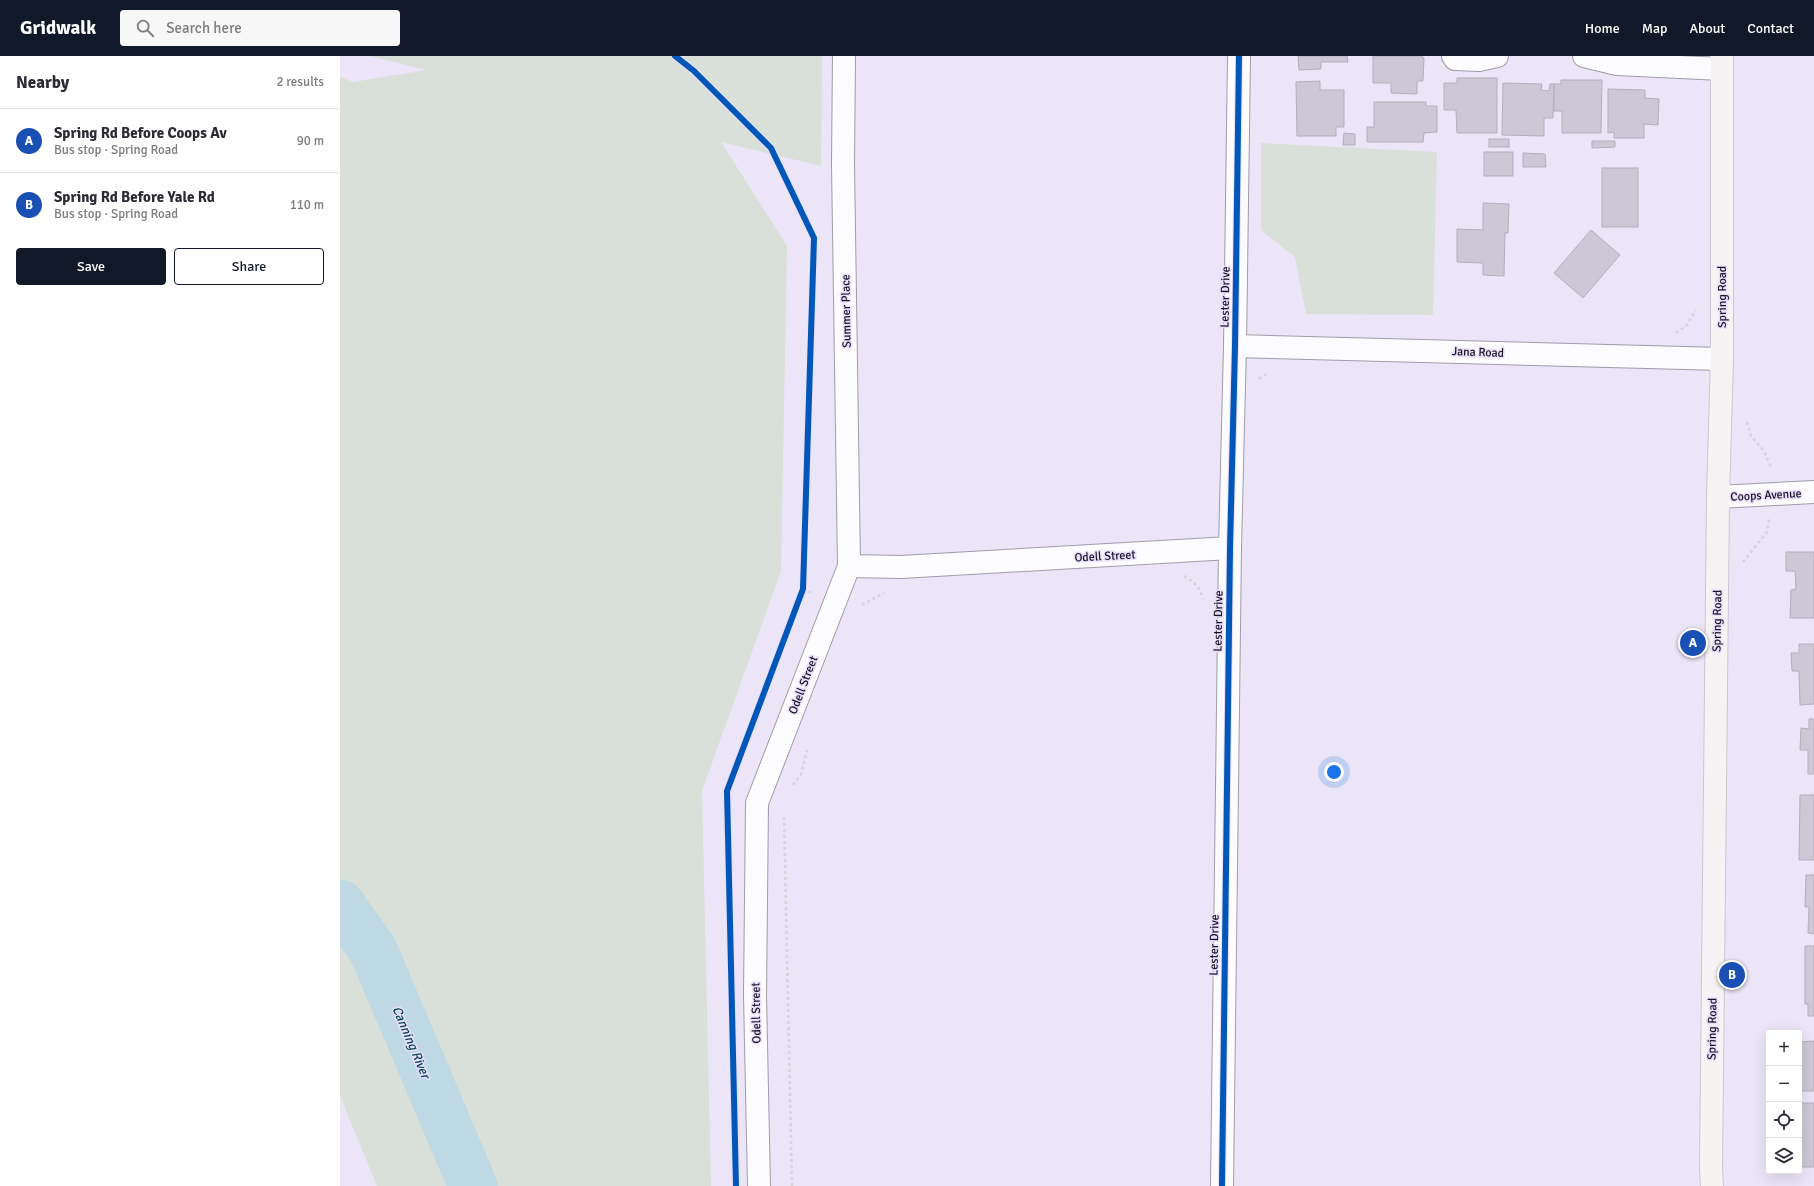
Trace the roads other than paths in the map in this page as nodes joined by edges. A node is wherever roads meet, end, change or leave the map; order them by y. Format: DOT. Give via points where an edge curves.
graph roads {
  1 [pos="844,56"];
  2 [pos="1239,56"];
  3 [pos="1453,56"];
  4 [pos="1496,56"];
  5 [pos="1584,56"];
  6 [pos="1722,62"];
  7 [pos="1235,346"];
  8 [pos="1722,359"];
  9 [pos="1814,492"];
  10 [pos="1718,498"];
  11 [pos="1230,548"];
  12 [pos="850,566"];
  13 [pos="759,1186"];
  14 [pos="1222,1186"];
  15 [pos="1712,1186"];
  1 -- 12 [label="street, Summer Place" via="843,163"];
  2 -- 7 [label="street, Lester Drive"];
  3 -- 4 [label="street" via="1455,59 1479,60"];
  5 -- 6 [label="street" via="1617,64"];
  6 -- 8 [label="main road, Spring Road"];
  7 -- 8 [label="street, Jana Road"];
  7 -- 11 [label="street, Lester Drive"];
  8 -- 10 [label="main road, Spring Road"];
  9 -- 10 [label="street, Coops Avenue"];
  10 -- 15 [label="main road, Spring Road"];
  11 -- 12 [label="street, Odell Street" via="901,567"];
  11 -- 14 [label="street, Lester Drive"];
  12 -- 13 [label="street, Odell Street" via="757,803 755,995"];
}
